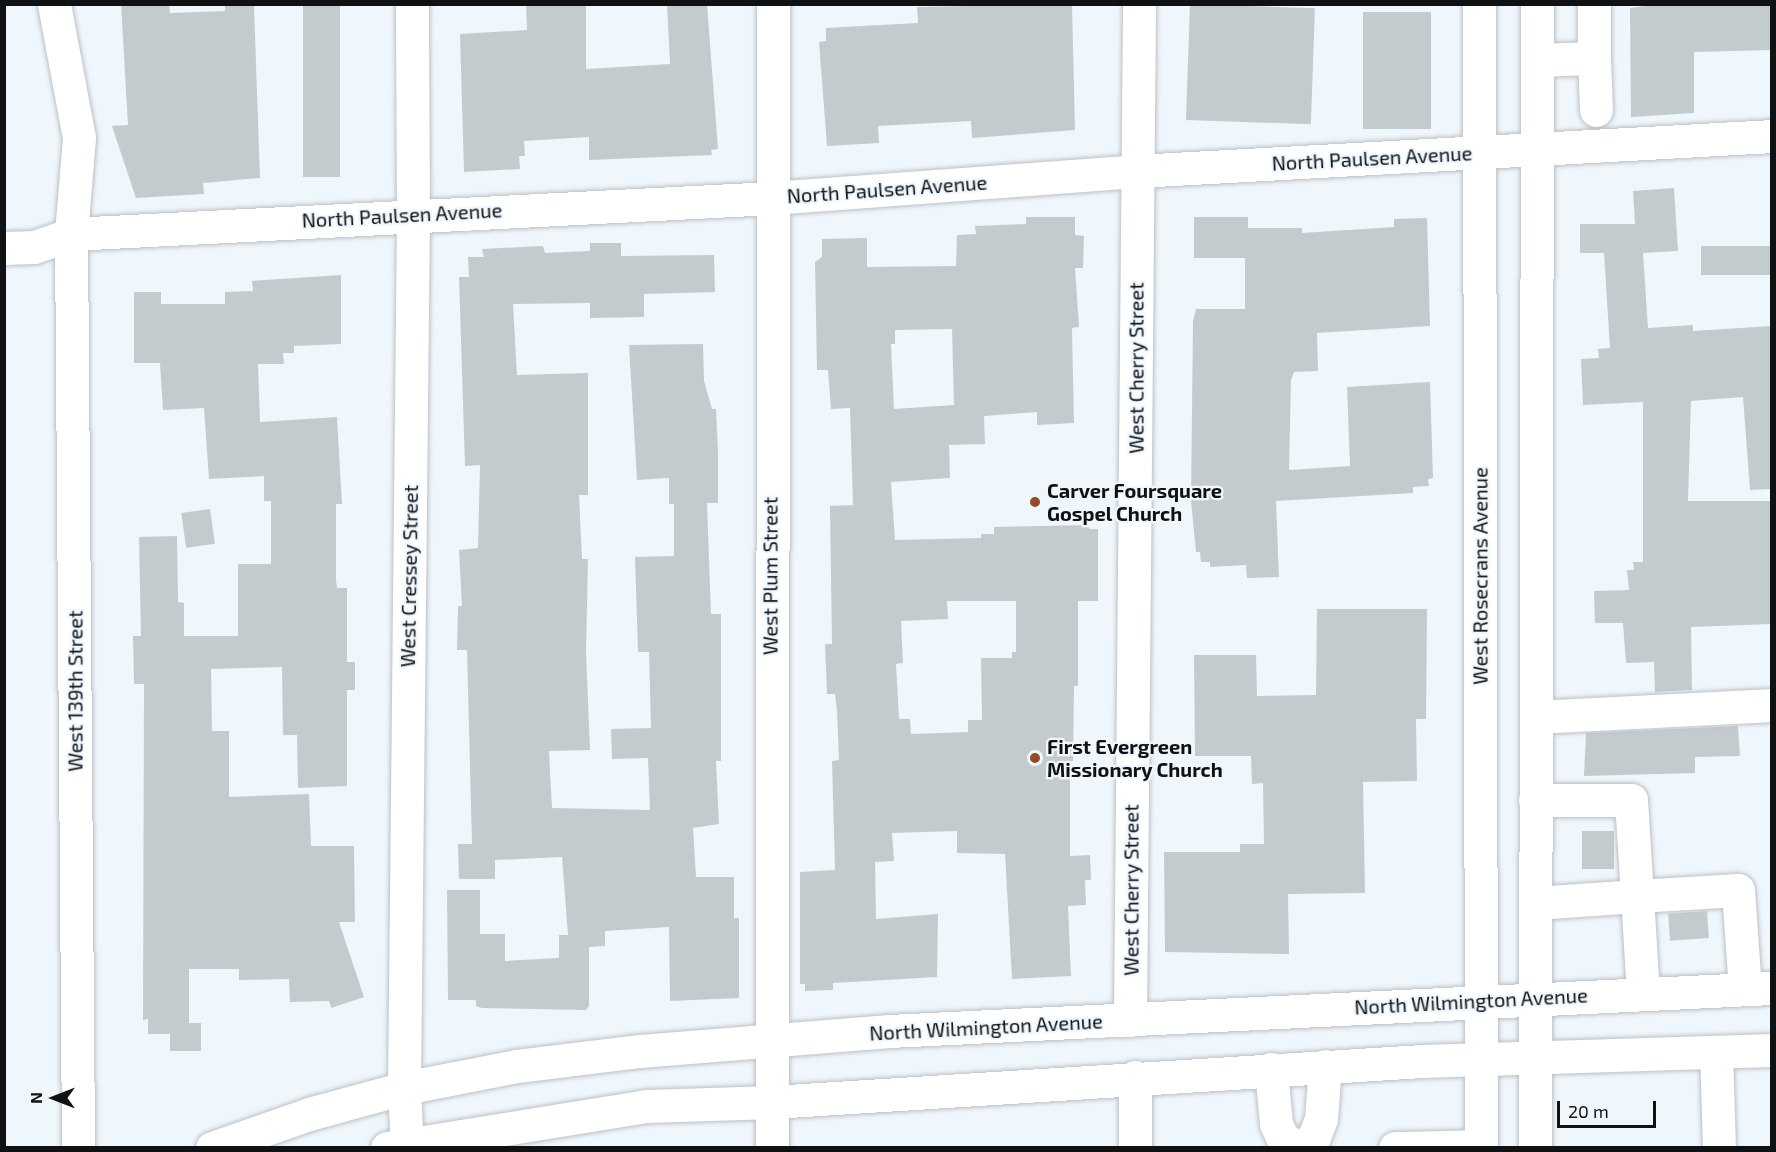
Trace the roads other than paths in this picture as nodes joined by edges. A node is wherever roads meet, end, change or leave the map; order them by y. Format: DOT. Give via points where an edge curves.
graph roads {
  1 [pos="54,4"];
  2 [pos="412,4"];
  3 [pos="773,4"];
  4 [pos="1139,4"];
  5 [pos="1479,4"];
  6 [pos="1537,4"];
  7 [pos="1593,4"];
  8 [pos="1594,58"];
  9 [pos="1537,60"];
  10 [pos="1596,110"];
  11 [pos="1772,136"];
  12 [pos="1537,149"];
  13 [pos="1479,152"];
  14 [pos="1137,171"];
  15 [pos="771,198"];
  16 [pos="414,214"];
  17 [pos="71,234"];
  18 [pos="4,248"];
  19 [pos="1772,705"];
  20 [pos="1536,717"];
  21 [pos="1535,800"];
  22 [pos="1637,897"];
  23 [pos="1534,903"];
  24 [pos="1758,988"];
  25 [pos="1643,993"];
  26 [pos="1534,998"];
  27 [pos="1479,1000"];
  28 [pos="1130,1020"];
  29 [pos="770,1040"];
  30 [pos="1772,1050"];
  31 [pos="1716,1052"];
  32 [pos="1535,1059"];
  33 [pos="1480,1060"];
  34 [pos="1325,1066"];
  35 [pos="1271,1069"];
  36 [pos="1134,1077"];
  37 [pos="404,1088"];
  38 [pos="771,1102"];
  39 [pos="401,1146"];
  40 [pos="1481,1147"];
  41 [pos="78,1148"];
  42 [pos="212,1148"];
  43 [pos="772,1148"];
  44 [pos="1136,1148"];
  45 [pos="1296,1148"];
  46 [pos="1301,1148"];
  47 [pos="1395,1148"];
  48 [pos="1535,1148"];
  49 [pos="1719,1148"];
  1 -- 17 [label="street, West 139th Street" via="79,138"];
  2 -- 16 [label="street, West Cressey Street"];
  3 -- 15 [label="street, West Plum Street"];
  4 -- 14 [label="street, West Cherry Street"];
  5 -- 13 [label="street, West Rosecrans Avenue"];
  6 -- 9 [label="street"];
  7 -- 8 [label="street"];
  8 -- 9 [label="street"];
  8 -- 10 [label="street"];
  9 -- 12 [label="street"];
  11 -- 12 [label="street, North Paulsen Avenue"];
  12 -- 13 [label="street, North Paulsen Avenue"];
  12 -- 20 [label="street"];
  13 -- 14 [label="street, North Paulsen Avenue"];
  13 -- 27 [label="street, West Rosecrans Avenue"];
  14 -- 15 [label="street, North Paulsen Avenue"];
  14 -- 28 [label="street, West Cherry Street"];
  15 -- 16 [label="street, North Paulsen Avenue"];
  15 -- 29 [label="street, West Plum Street"];
  16 -- 17 [label="street, North Paulsen Avenue"];
  16 -- 37 [label="street, West Cressey Street"];
  17 -- 18 [label="street, North Paulsen Avenue" via="34,247"];
  17 -- 41 [label="street, West 139th Street"];
  19 -- 20 [label="street"];
  20 -- 21 [label="street"];
  21 -- 22 [label="street" via="1631,800"];
  21 -- 23 [label="street"];
  22 -- 23 [label="street"];
  22 -- 24 [label="street" via="1738,890"];
  22 -- 25 [label="street"];
  23 -- 26 [label="street"];
  24 -- 25 [label="street, North Wilmington Avenue"];
  25 -- 26 [label="street, North Wilmington Avenue"];
  26 -- 27 [label="street, North Wilmington Avenue"];
  26 -- 32 [label="street"];
  27 -- 28 [label="street, North Wilmington Avenue"];
  27 -- 33 [label="street, West Rosecrans Avenue"];
  28 -- 29 [label="street, North Wilmington Avenue"];
  29 -- 37 [label="street, North Wilmington Avenue" via="517,1066"];
  29 -- 38 [label="street, West Plum Street"];
  30 -- 31 [label="street"];
  31 -- 32 [label="street"];
  31 -- 49 [label="street"];
  32 -- 33 [label="street"];
  32 -- 48 [label="street"];
  33 -- 34 [label="street"];
  33 -- 40 [label="street, West Rosecrans Avenue"];
  34 -- 35 [label="street"];
  34 -- 46 [label="street" via="1321,1119 1314,1137"];
  35 -- 36 [label="street"];
  35 -- 45 [label="street" via="1276,1124 1282,1137"];
  36 -- 38 [label="street"];
  36 -- 44 [label="street"];
  37 -- 39 [label="street, West Cressey Street"];
  37 -- 42 [label="street, North Wilmington Avenue" via="309,1114"];
  38 -- 39 [label="street" via="647,1106"];
  38 -- 43 [label="street, West Plum Street"];
  40 -- 47 [label="street"];
}
